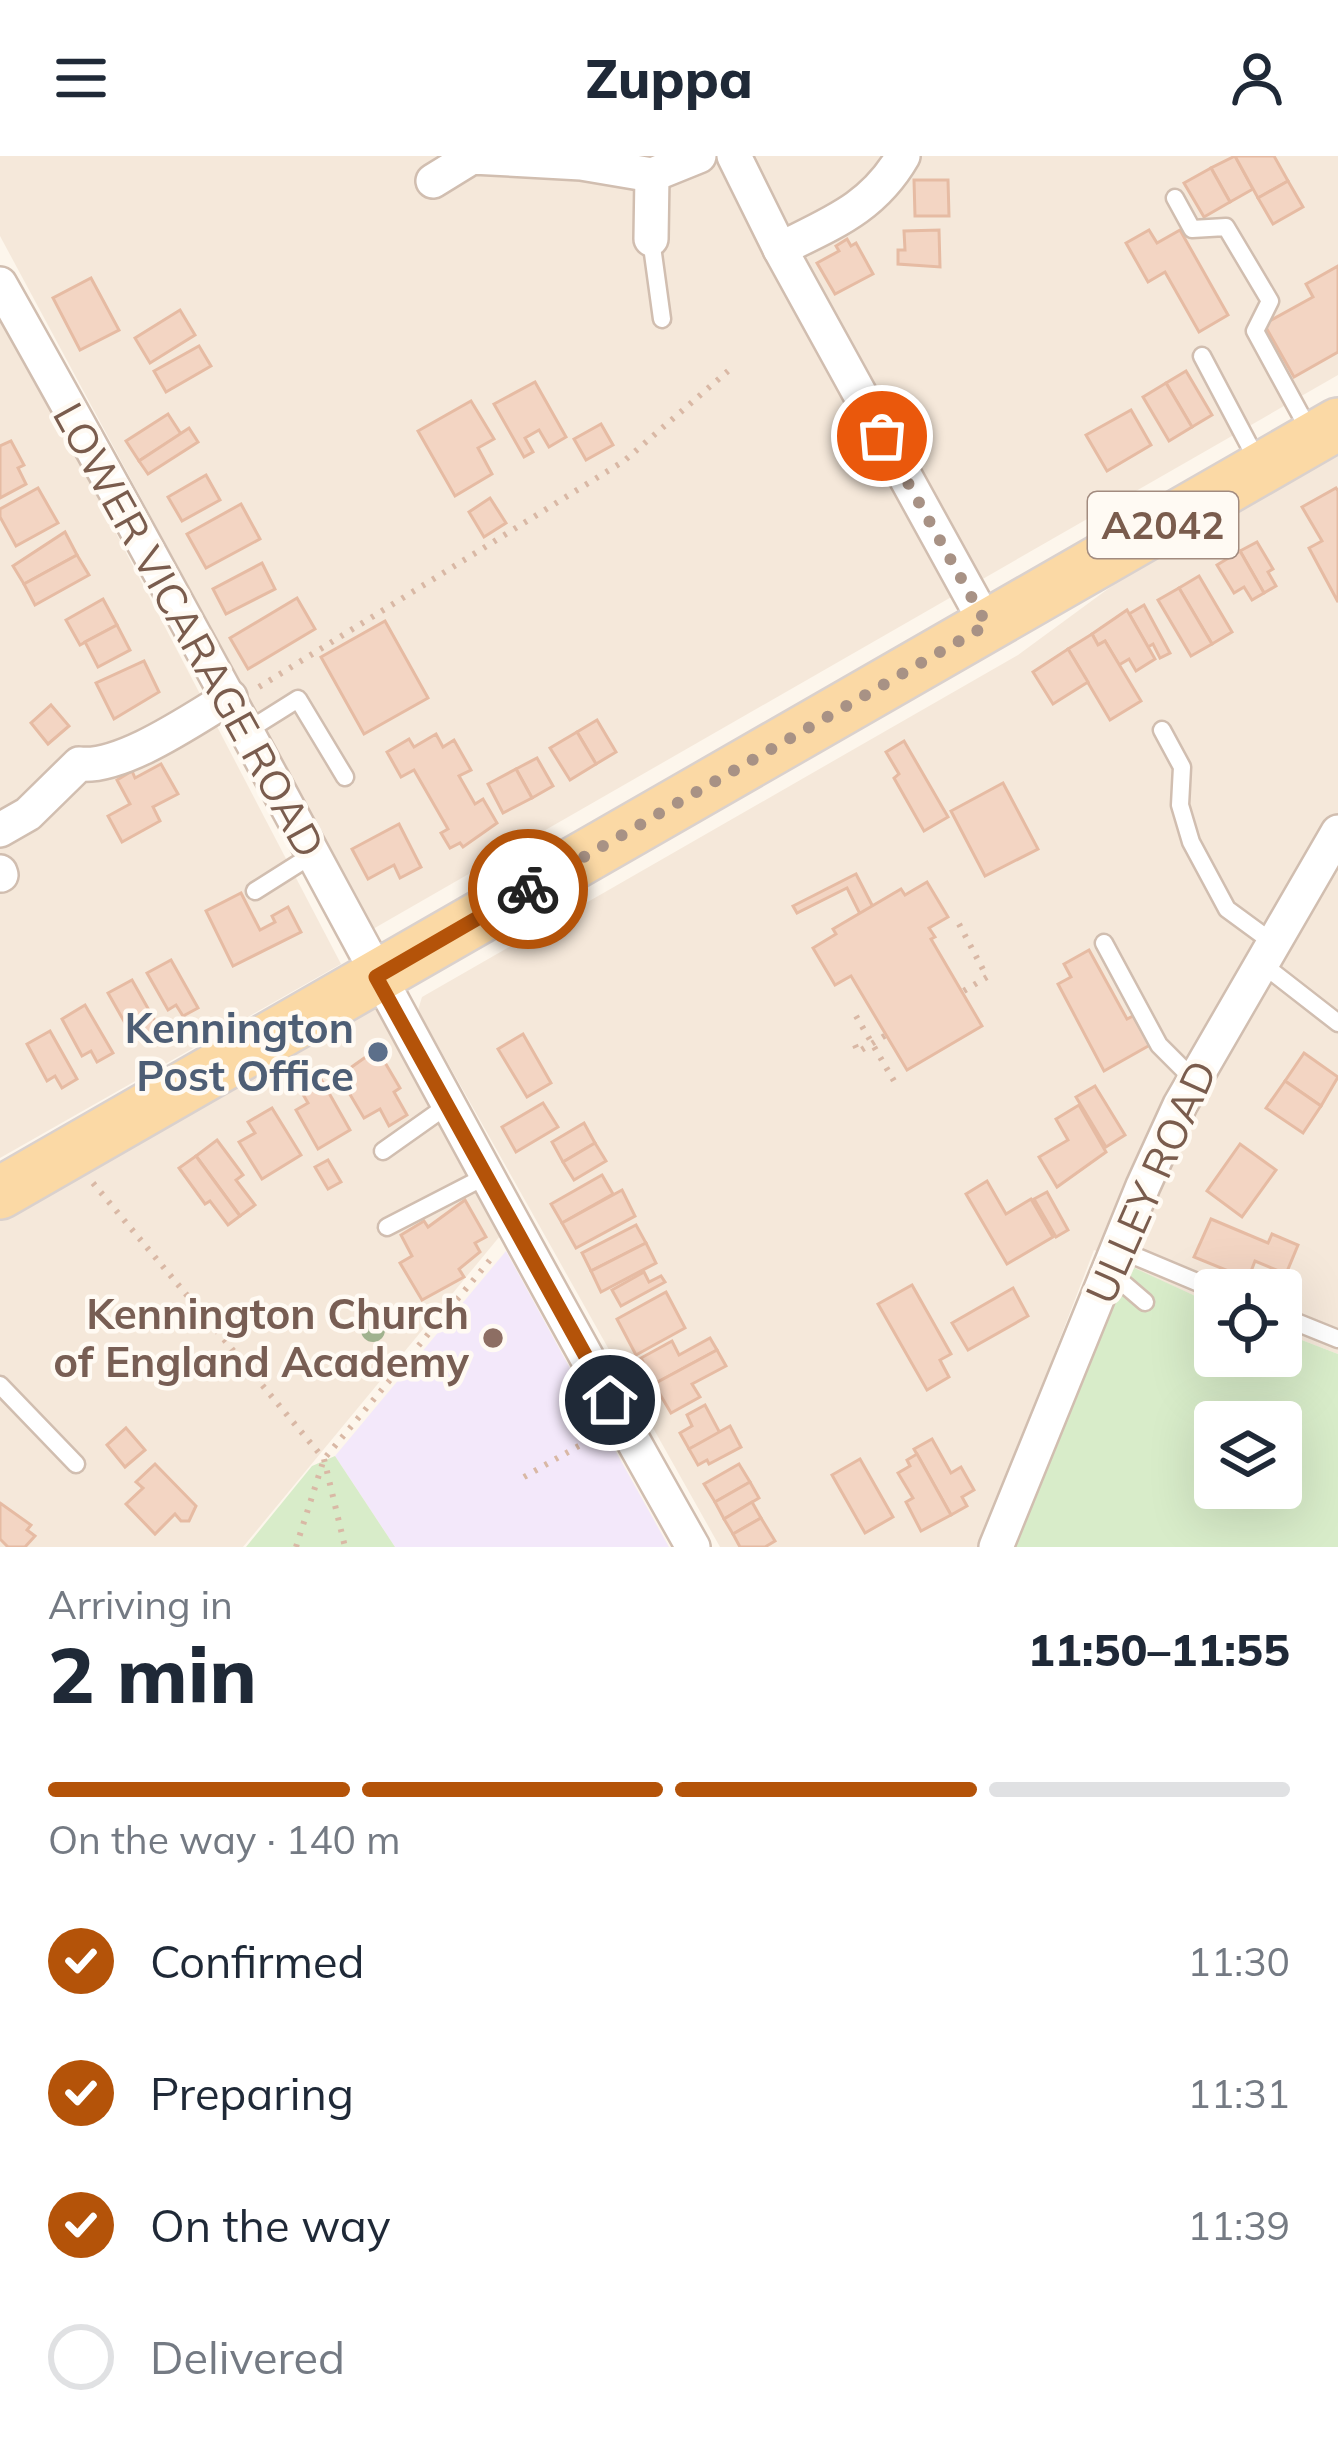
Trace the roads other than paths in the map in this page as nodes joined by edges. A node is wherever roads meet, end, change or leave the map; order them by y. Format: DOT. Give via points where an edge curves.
graph roads {
  1 [pos="472,156"];
  2 [pos="699,156"];
  3 [pos="734,156"];
  4 [pos="903,156"];
  5 [pos="652,175"];
  6 [pos="433,181"];
  7 [pos="1175,198"];
  8 [pos="651,239"];
  9 [pos="780,249"];
  10 [pos="1,289"];
  11 [pos="662,319"];
  12 [pos="1202,356"];
  13 [pos="1326,431"];
  14 [pos="1262,468"];
  15 [pos="987,625"];
  16 [pos="236,710"];
  17 [pos="1162,730"];
  18 [pos="345,777"];
  19 [pos="0,830"];
  20 [pos="1338,832"];
  21 [pos="312,854"];
  22 [pos="255,891"];
  23 [pos="1104,943"];
  24 [pos="1266,952"];
  25 [pos="376,977"];
  26 [pos="1338,1023"];
  27 [pos="1194,1080"];
  28 [pos="448,1105"];
  29 [pos="383,1151"];
  30 [pos="488,1175"];
  31 [pos="0,1193"];
  32 [pos="387,1227"];
  33 [pos="1112,1263"];
  34 [pos="1194,1284"];
  35 [pos="1145,1302"];
  36 [pos="1302,1324"];
  37 [pos="1338,1339"];
  38 [pos="0,1385"];
  39 [pos="76,1464"];
  40 [pos="693,1547"];
  41 [pos="996,1547"];
  1 -- 5 [label="street"];
  1 -- 6 [label="street"];
  2 -- 5 [label="street"];
  3 -- 9 [label="street"];
  4 -- 9 [label="street" via="885,187"];
  5 -- 8 [label="street"];
  7 -- 13 [label="lane" via="1192,229 1226,227 1270,301 1255,331"];
  8 -- 11 [label="lane"];
  9 -- 15 [label="street"];
  10 -- 16 [label="street, LOWER VICARAGE ROAD"];
  12 -- 14 [label="lane"];
  13 -- 14 [label="main road, A2042"];
  14 -- 15 [label="main road, A2042"];
  15 -- 25 [label="main road, A2042"];
  16 -- 18 [label="lane" via="298,699"];
  16 -- 19 [label="street" via="94,766 79,764"];
  16 -- 21 [label="street, LOWER VICARAGE ROAD"];
  17 -- 24 [label="lane" via="1182,767 1180,805 1191,842 1232,915"];
  20 -- 24 [label="street, ULLEY ROAD"];
  21 -- 22 [label="lane"];
  21 -- 25 [label="street, LOWER VICARAGE ROAD"];
  23 -- 27 [label="lane" via="1160,1045"];
  24 -- 26 [label="lane"];
  24 -- 27 [label="street, ULLEY ROAD"];
  25 -- 28 [label="street, LOWER VICARAGE ROAD"];
  25 -- 31 [label="main road, A2042"];
  27 -- 33 [label="street, ULLEY ROAD"];
  28 -- 29 [label="lane"];
  28 -- 30 [label="street, LOWER VICARAGE ROAD"];
  30 -- 32 [label="lane"];
  30 -- 40 [label="street, LOWER VICARAGE ROAD"];
  33 -- 34 [label="lane"];
  33 -- 35 [label="lane"];
  33 -- 41 [label="street, ULLEY ROAD"];
  36 -- 37 [label="lane"];
  38 -- 39 [label="lane"];
}
